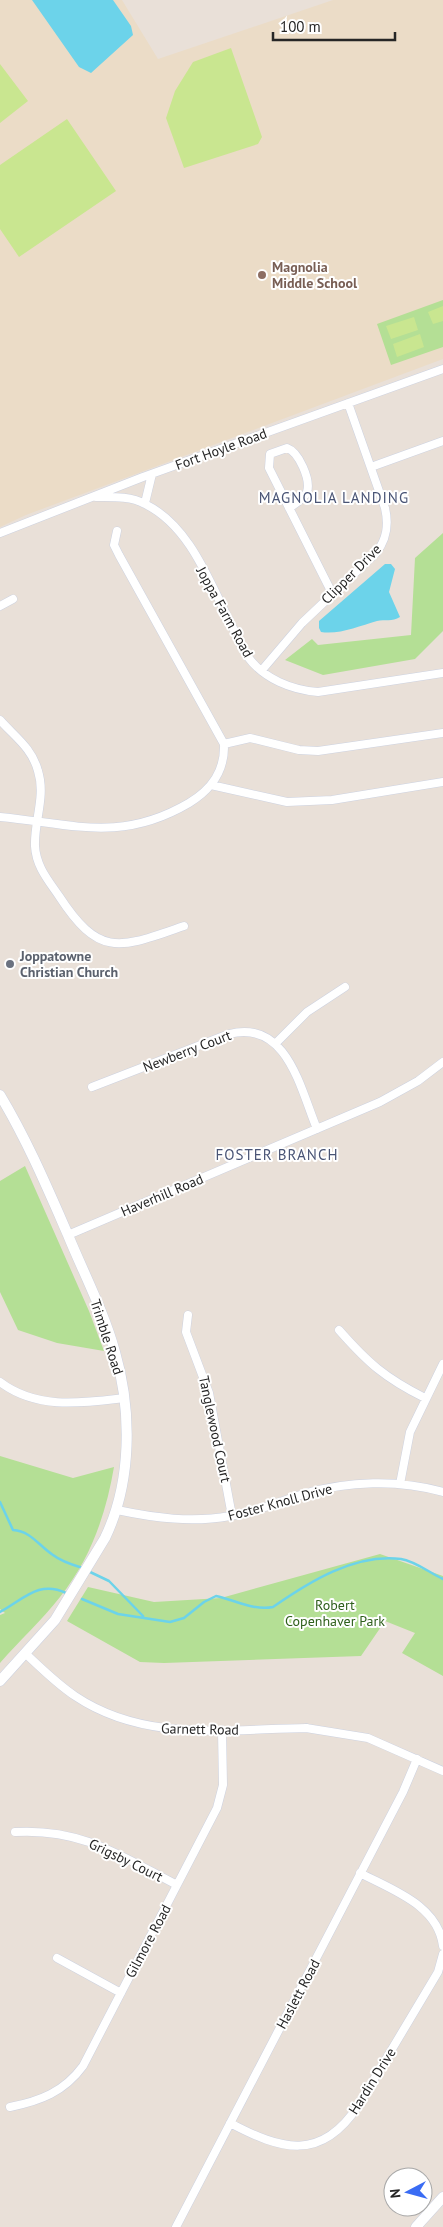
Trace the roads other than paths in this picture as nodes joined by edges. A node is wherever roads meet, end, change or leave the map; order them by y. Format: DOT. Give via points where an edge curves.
graph roads {
  1 [pos="443,369"];
  2 [pos="348,403"];
  3 [pos="443,440"];
  4 [pos="371,467"];
  5 [pos="152,474"];
  6 [pos="89,497"];
  7 [pos="145,503"];
  8 [pos="289,508"];
  9 [pos="117,531"];
  10 [pos="0,534"];
  11 [pos="332,593"];
  12 [pos="13,599"];
  13 [pos="0,606"];
  14 [pos="262,670"];
  15 [pos="443,673"];
  16 [pos="0,720"];
  17 [pos="443,733"];
  18 [pos="224,744"];
  19 [pos="443,782"];
  20 [pos="211,785"];
  21 [pos="0,817"];
  22 [pos="37,821"];
  23 [pos="184,926"];
  24 [pos="345,987"];
  25 [pos="276,1043"];
  26 [pos="443,1062"];
  27 [pos="92,1087"];
  28 [pos="0,1095"];
  29 [pos="3,1108"];
  30 [pos="317,1129"];
  31 [pos="68,1235"];
  32 [pos="188,1315"];
  33 [pos="339,1330"];
  34 [pos="443,1364"];
  35 [pos="0,1382"];
  36 [pos="124,1398"];
  37 [pos="425,1398"];
  38 [pos="400,1484"];
  39 [pos="443,1492"];
  40 [pos="117,1510"];
  41 [pos="232,1516"];
  42 [pos="26,1654"];
  43 [pos="0,1681"];
  44 [pos="222,1730"];
  45 [pos="417,1759"];
  46 [pos="443,1771"];
  47 [pos="15,1832"];
  48 [pos="360,1873"];
  49 [pos="178,1885"];
  50 [pos="443,1946"];
  51 [pos="443,1954"];
  52 [pos="56,1958"];
  53 [pos="121,1993"];
  54 [pos="10,2107"];
  55 [pos="230,2123"];
  56 [pos="443,2197"];
  57 [pos="176,2227"];
  58 [pos="416,2227"];
  1 -- 2 [label="street, Fort Hoyle Road"];
  2 -- 4 [label="street, Clipper Drive"];
  2 -- 5 [label="street, Fort Hoyle Road"];
  3 -- 4 [label="street"];
  4 -- 11 [label="street, Clipper Drive" via="386,515 385,540"];
  5 -- 6 [label="street, Fort Hoyle Road"];
  5 -- 7 [label="street"];
  6 -- 7 [label="street, Joppa Farm Road" via="119,497"];
  6 -- 10 [label="street, Fort Hoyle Road"];
  7 -- 14 [label="street, Joppa Farm Road" via="175,526 189,544 248,657"];
  8 -- 8 [label="street" via="268,460 274,451 287,448 297,455 308,487 306,493"];
  8 -- 11 [label="street"];
  9 -- 18 [label="street" via="114,545 118,555"];
  11 -- 14 [label="street, Clipper Drive"];
  12 -- 13 [label="street"];
  14 -- 15 [label="street, Joppa Farm Road" via="288,686 318,692"];
  16 -- 22 [label="street" via="30,751 38,769 41,794"];
  17 -- 18 [label="street" via="318,751 299,750 250,738"];
  18 -- 20 [label="street" via="222,765"];
  19 -- 20 [label="street" via="332,800 287,802"];
  20 -- 22 [label="street" via="200,796 176,810 136,826 91,829"];
  21 -- 22 [label="street"];
  22 -- 23 [label="street" via="35,844 38,862 82,928 107,942 127,944"];
  24 -- 25 [label="street" via="307,1012"];
  25 -- 27 [label="street, Newberry Court" via="260,1034 237,1032"];
  25 -- 30 [label="street" via="288,1060"];
  26 -- 30 [label="street, Haverhill Road" via="395,1094"];
  28 -- 29 [label="street, Trimble Road"];
  29 -- 31 [label="street, Trimble Road" via="39,1169"];
  30 -- 31 [label="street, Haverhill Road"];
  31 -- 36 [label="street, Trimble Road" via="110,1337 119,1365"];
  32 -- 41 [label="street, Tanglewood Court" via="186,1332 209,1393"];
  33 -- 37 [label="street" via="377,1370"];
  34 -- 37 [label="street"];
  35 -- 36 [label="street" via="24,1395 57,1403"];
  36 -- 40 [label="street, Trimble Road" via="126,1451"];
  37 -- 38 [label="street" via="410,1432"];
  38 -- 39 [label="street, Foster Knoll Drive"];
  38 -- 41 [label="street, Foster Knoll Drive" via="329,1488"];
  40 -- 41 [label="street, Foster Knoll Drive" via="174,1520"];
  40 -- 42 [label="street, Trimble Road" via="105,1538 62,1609"];
  42 -- 43 [label="street, Trimble Road"];
  42 -- 44 [label="street, Garnett Road" via="68,1692 108,1714 162,1729"];
  44 -- 45 [label="street, Garnett Road" via="307,1728 368,1738"];
  44 -- 49 [label="street, Gilmore Road" via="224,1772 221,1797"];
  45 -- 46 [label="street, Garnett Road"];
  45 -- 48 [label="street, Haslett Road"];
  47 -- 49 [label="street, Grigsby Court" via="58,1833 87,1840"];
  48 -- 50 [label="street" via="428,1913 438,1925"];
  48 -- 55 [label="street, Haslett Road"];
  49 -- 53 [label="street, Gilmore Road"];
  51 -- 55 [label="street, Hardin Drive" via="432,1984 358,2106 341,2128 314,2143 288,2146 270,2143"];
  52 -- 53 [label="street"];
  53 -- 54 [label="street, Gilmore Road" via="77,2074 48,2097"];
  55 -- 57 [label="street, Haslett Road"];
  56 -- 58 [label="street"];
}
